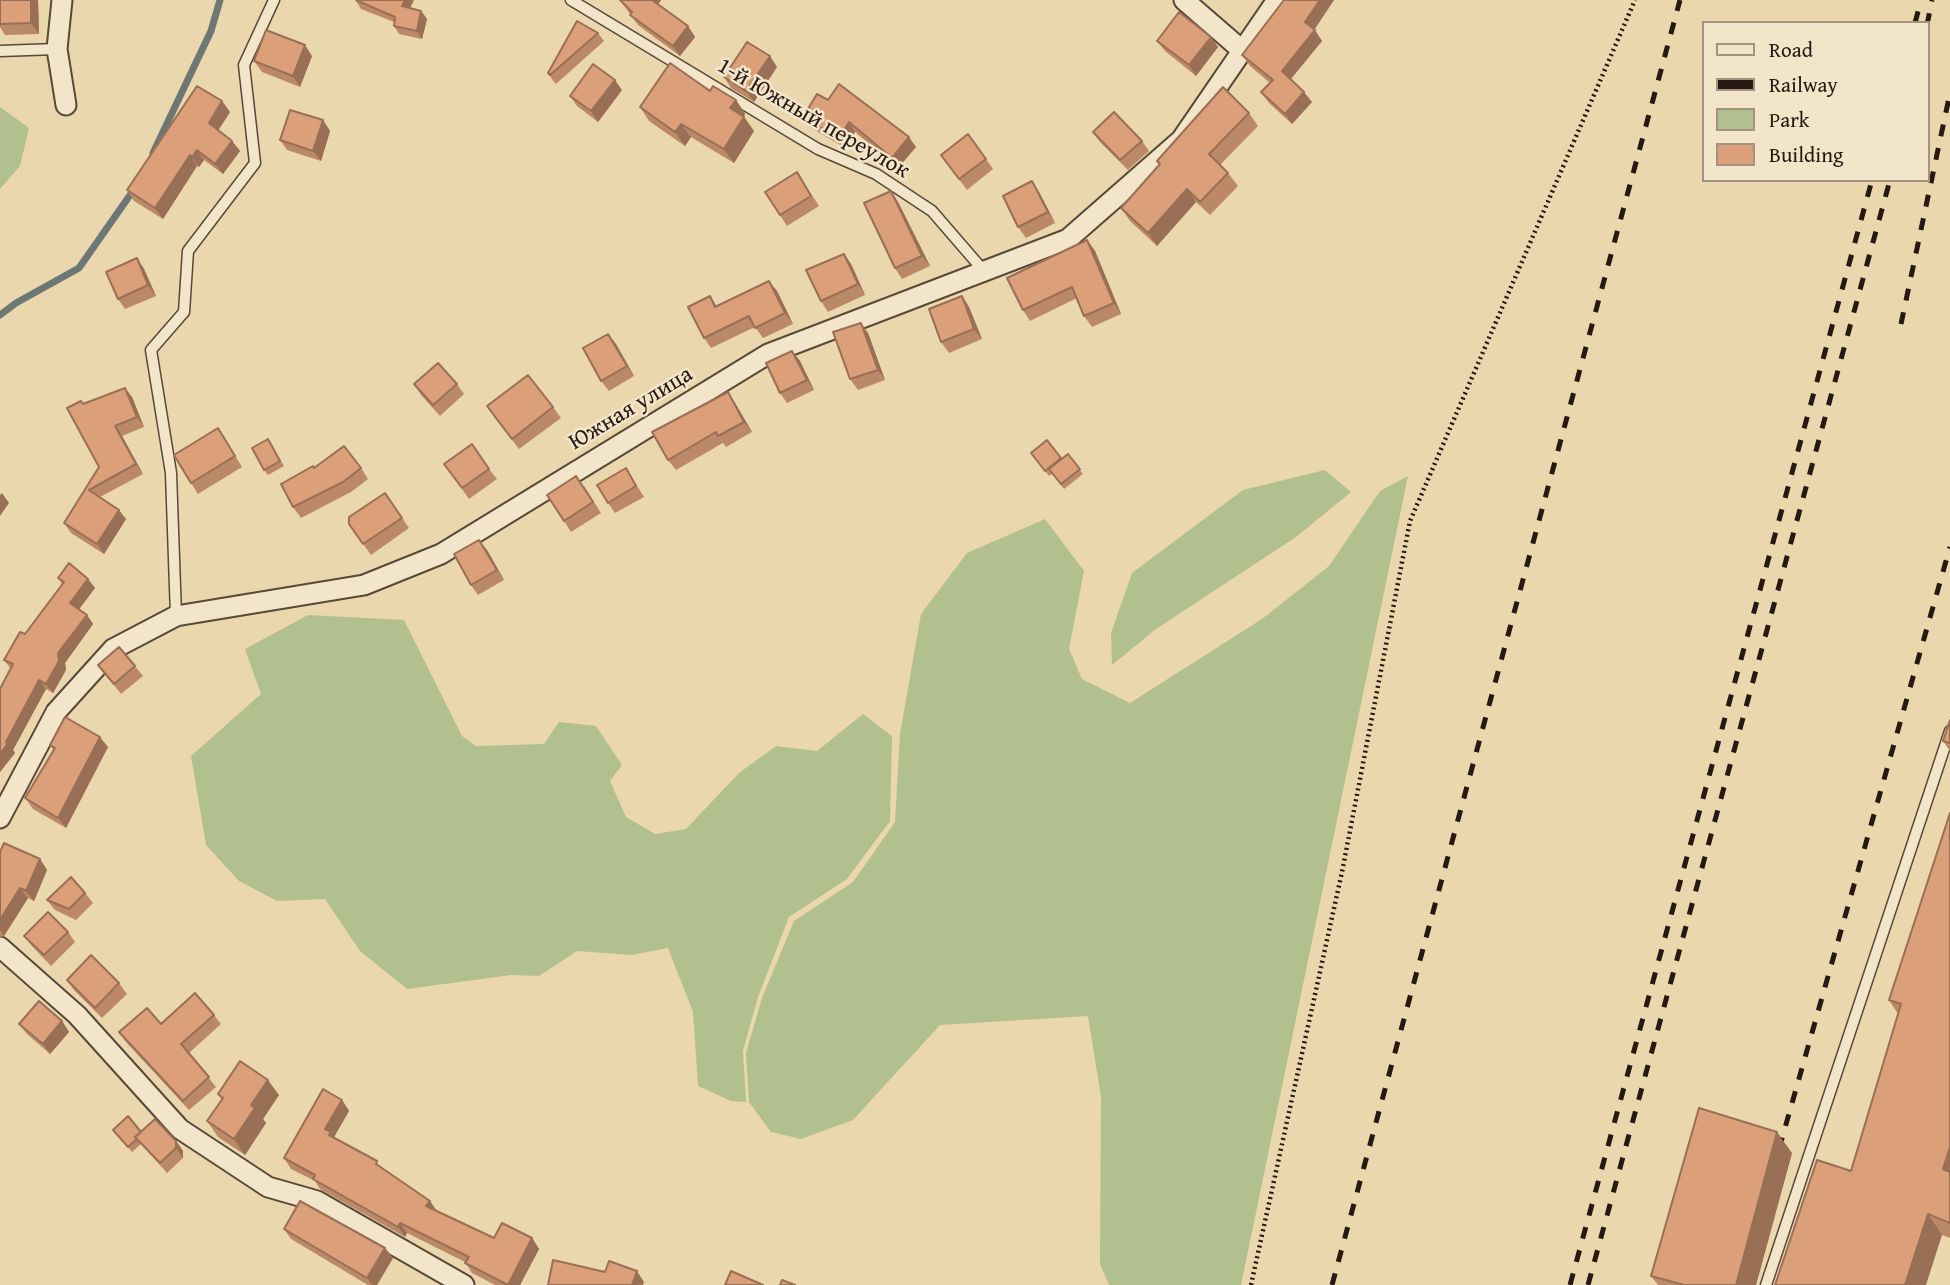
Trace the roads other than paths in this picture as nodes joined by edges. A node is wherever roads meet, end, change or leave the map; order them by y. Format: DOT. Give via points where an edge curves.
graph roads {
  1 [pos="62,0"];
  2 [pos="274,0"];
  3 [pos="571,0"];
  4 [pos="1184,0"];
  5 [pos="1277,0"];
  6 [pos="57,49"];
  7 [pos="0,51"];
  8 [pos="1244,52"];
  9 [pos="66,105"];
  10 [pos="983,270"];
  11 [pos="176,615"];
  12 [pos="1950,731"];
  13 [pos="0,818"];
  14 [pos="0,947"];
  15 [pos="464,1285"];
  16 [pos="1766,1285"];
  1 -- 6 [label="street"];
  2 -- 11 [label="lane" via="244,65 255,163 188,251 184,312 151,350 171,473"];
  3 -- 10 [label="lane, 1-й Южный переулок" via="818,149 876,174 932,211"];
  4 -- 8 [label="street"];
  5 -- 8 [label="street, Южная улица"];
  6 -- 7 [label="lane"];
  6 -- 9 [label="street"];
  8 -- 10 [label="street, Южная улица" via="1181,141 1068,239"];
  10 -- 11 [label="street, Южная улица" via="768,354 441,554 364,585"];
  11 -- 13 [label="street, Южная улица" via="113,649 56,712"];
  12 -- 16 [label="lane"];
  14 -- 15 [label="street" via="76,1015 180,1129 268,1187 317,1201"];
}
